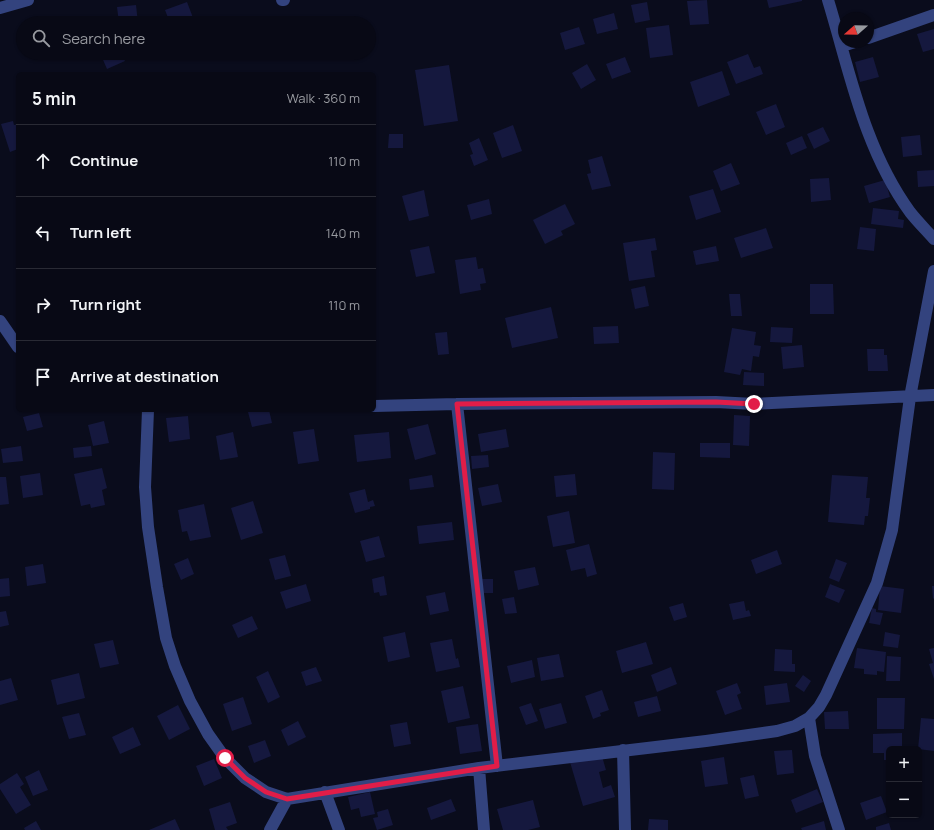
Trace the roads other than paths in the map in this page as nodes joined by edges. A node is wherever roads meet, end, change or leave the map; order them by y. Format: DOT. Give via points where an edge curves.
graph roads {
  1 [pos="28,0"];
  2 [pos="828,0"];
  3 [pos="0,8"];
  4 [pos="934,15"];
  5 [pos="838,33"];
  6 [pos="874,36"];
  7 [pos="843,48"];
  8 [pos="934,239"];
  9 [pos="934,271"];
  10 [pos="0,322"];
  11 [pos="16,344"];
  12 [pos="934,395"];
  13 [pos="910,397"];
  14 [pos="457,404"];
  15 [pos="376,406"];
  16 [pos="148,412"];
  17 [pos="809,718"];
  18 [pos="624,750"];
  19 [pos="497,766"];
  20 [pos="479,768"];
  21 [pos="325,792"];
  22 [pos="287,799"];
  23 [pos="270,830"];
  24 [pos="339,830"];
  25 [pos="484,830"];
  26 [pos="625,830"];
  27 [pos="839,830"];
  1 -- 3 [label="street"];
  2 -- 5 [label="street"];
  4 -- 6 [label="street"];
  7 -- 8 [label="street" via="855,97 885,172 910,212"];
  9 -- 13 [label="street"];
  10 -- 11 [label="street"];
  12 -- 13 [label="street"];
  13 -- 14 [label="street" via="754,404"];
  13 -- 17 [label="street" via="892,530 876,583 826,695"];
  14 -- 15 [label="street"];
  14 -- 19 [label="street"];
  16 -- 22 [label="street" via="148,527 166,638 175,666 190,701 225,758 245,778 266,792"];
  17 -- 18 [label="street" via="795,726 778,730"];
  17 -- 27 [label="street" via="815,756"];
  18 -- 19 [label="street"];
  18 -- 26 [label="street"];
  19 -- 20 [label="street"];
  20 -- 21 [label="street"];
  20 -- 25 [label="street"];
  21 -- 22 [label="street"];
  21 -- 24 [label="street"];
  22 -- 23 [label="street"];
}
